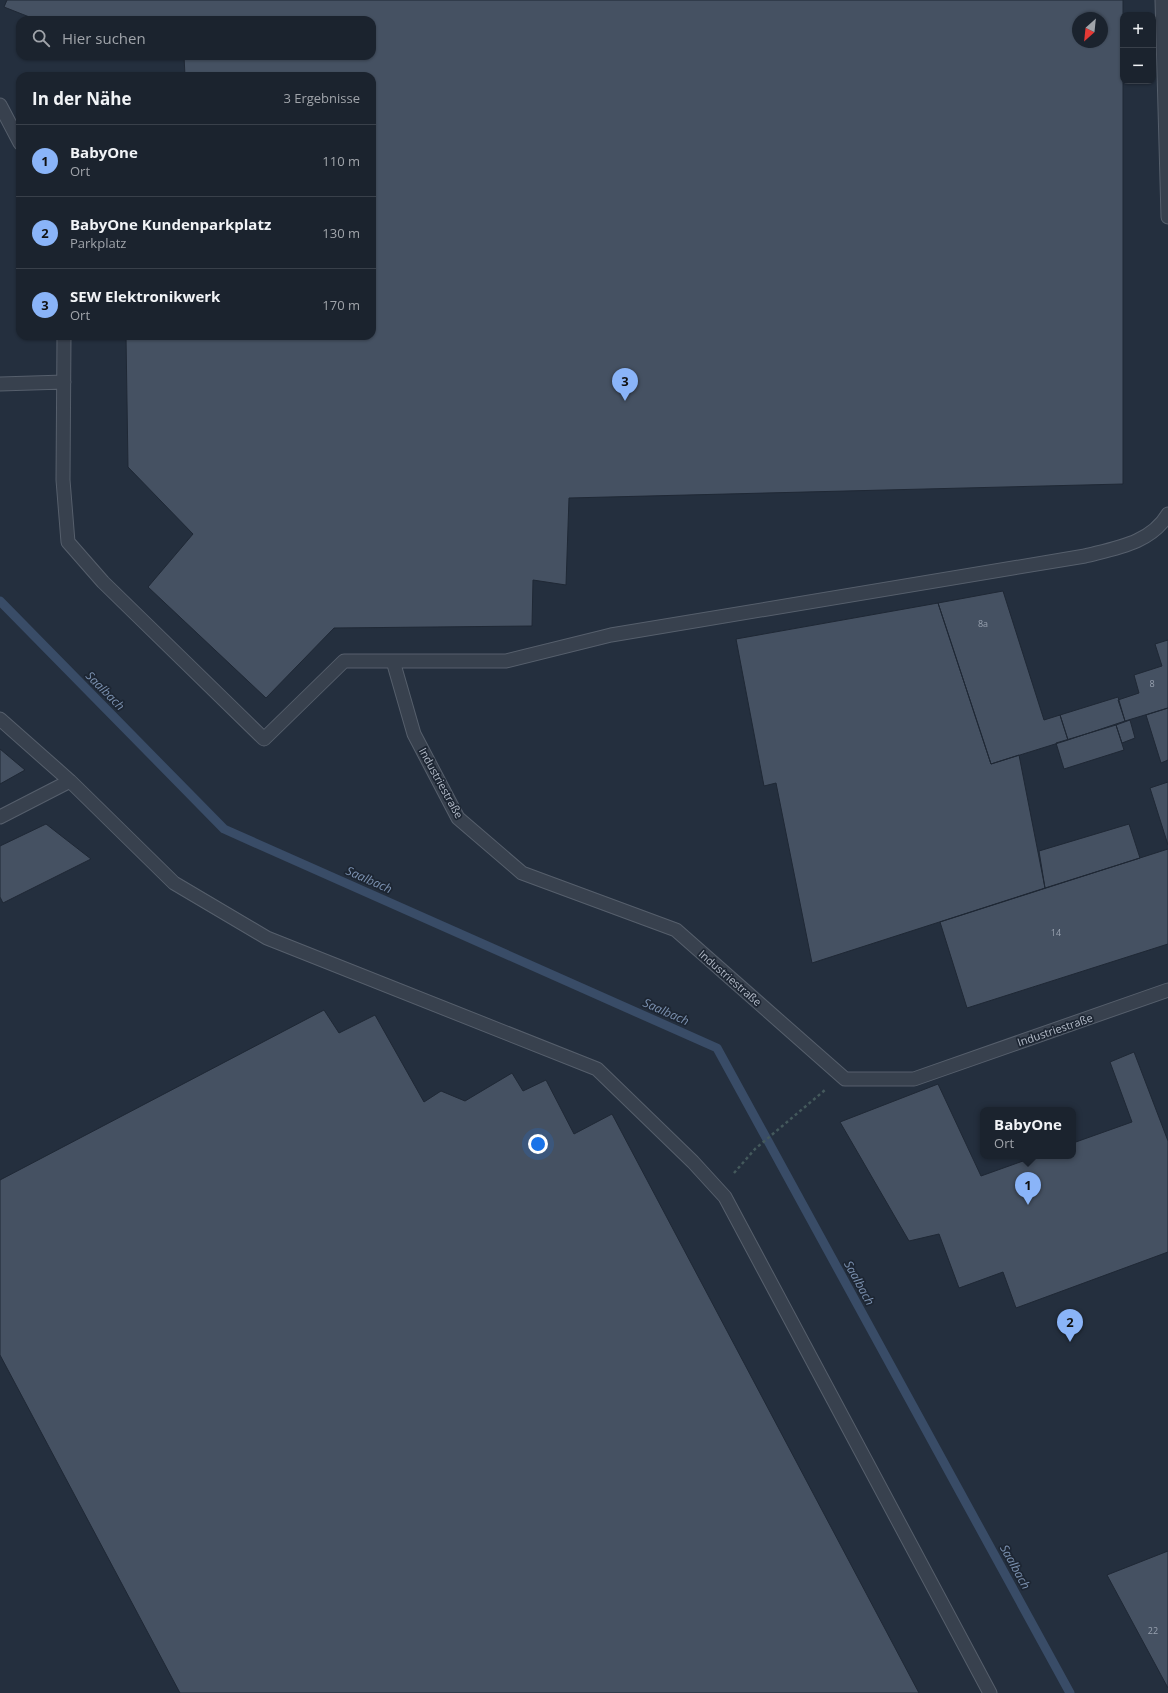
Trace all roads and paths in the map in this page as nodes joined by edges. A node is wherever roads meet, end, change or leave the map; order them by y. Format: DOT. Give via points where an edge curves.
graph roads {
  1 [pos="1162,0"];
  2 [pos="0,104"];
  3 [pos="16,135"];
  4 [pos="1168,217"];
  5 [pos="64,340"];
  6 [pos="64,382"];
  7 [pos="0,384"];
  8 [pos="1168,514"];
  9 [pos="393,661"];
  10 [pos="0,719"];
  11 [pos="70,781"];
  12 [pos="0,817"];
  13 [pos="1168,990"];
  14 [pos="841,1076"];
  15 [pos="719,1190"];
  16 [pos="990,1693"];
  1 -- 4 [label="lane"];
  2 -- 3 [label="lane"];
  5 -- 6 [label="lane"];
  6 -- 7 [label="lane"];
  6 -- 9 [label="lane" via="63,480 68,542 103,582 264,739 344,661"];
  8 -- 9 [label="lane" via="1162,524 1135,543 1085,556 611,635 506,661"];
  9 -- 14 [label="lane, Industriestraße" via="414,734 458,818 522,874 676,930"];
  10 -- 11 [label="lane"];
  11 -- 12 [label="lane"];
  11 -- 15 [label="lane" via="174,883 267,938 597,1069 694,1162"];
  13 -- 14 [label="lane, Industriestraße" via="914,1079 844,1079"];
  14 -- 15 [label="path" via="755,1149"];
  15 -- 16 [label="lane"];
}
